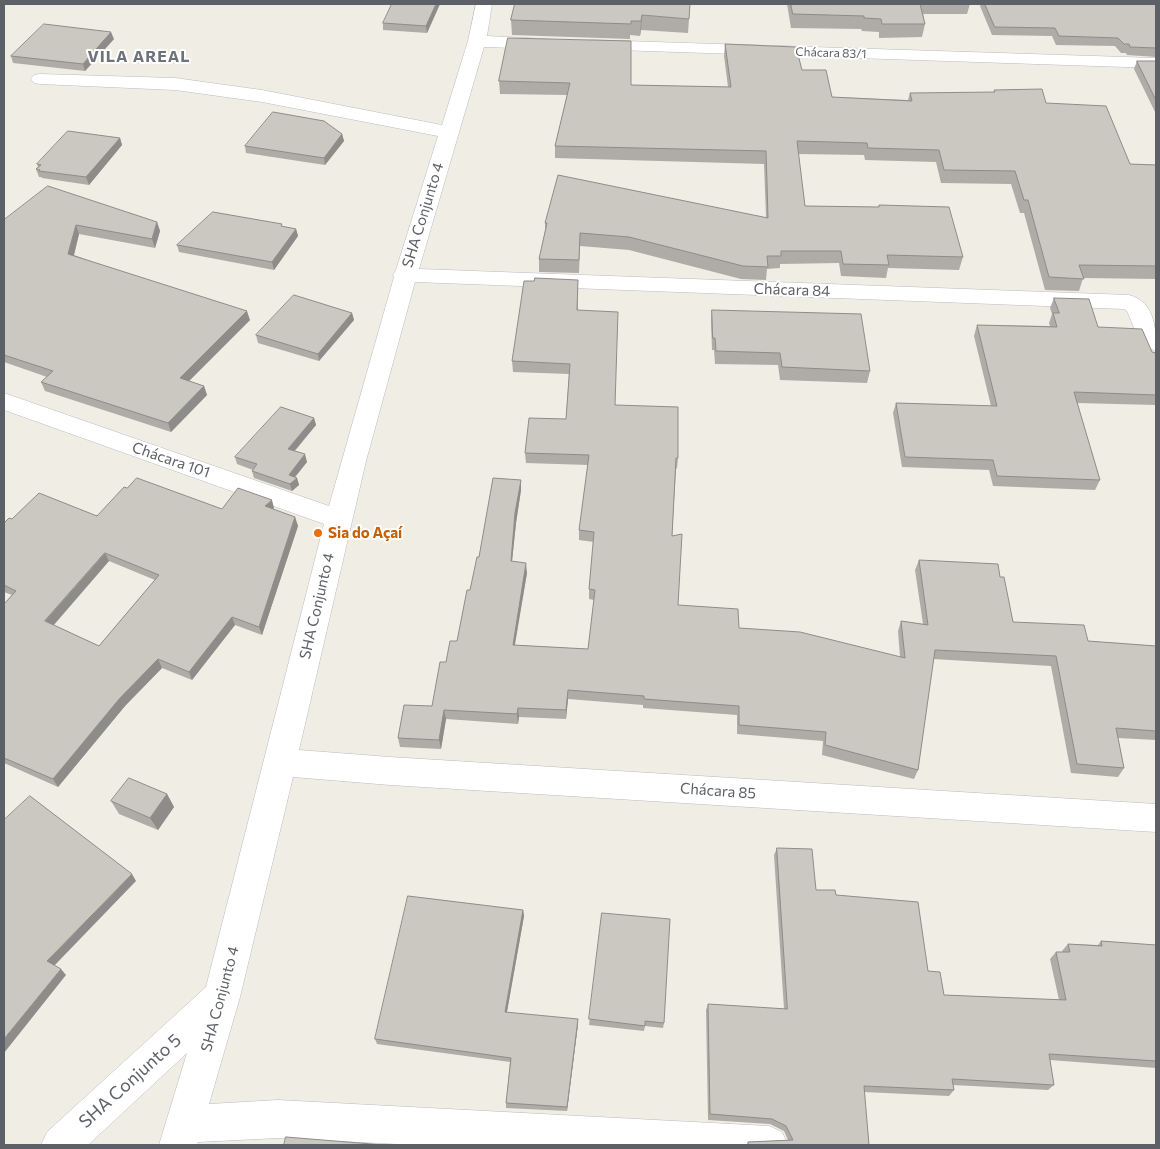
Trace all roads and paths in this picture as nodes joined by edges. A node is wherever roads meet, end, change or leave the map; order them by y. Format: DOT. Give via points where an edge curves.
graph roads {
  1 [pos="484,4"];
  2 [pos="477,41"];
  3 [pos="1156,64"];
  4 [pos="40,79"];
  5 [pos="449,132"];
  6 [pos="404,275"];
  7 [pos="1156,343"];
  8 [pos="4,401"];
  9 [pos="338,519"];
  10 [pos="280,762"];
  11 [pos="1156,818"];
  12 [pos="222,997"];
  13 [pos="181,1135"];
  14 [pos="60,1145"];
  15 [pos="769,1145"];
  1 -- 2 [label="street, SHA Conjunto 4"];
  2 -- 3 [label="street, Chácara 83/1"];
  2 -- 5 [label="street, SHA Conjunto 4"];
  4 -- 5 [label="street" via="174,84 262,96"];
  5 -- 6 [label="street, SHA Conjunto 4"];
  6 -- 7 [label="street, Chácara 84" via="1129,302 1137,307 1149,339"];
  6 -- 9 [label="street, SHA Conjunto 4"];
  8 -- 9 [label="street, Chácara 101"];
  9 -- 10 [label="street, SHA Conjunto 4"];
  10 -- 11 [label="street, Chácara 85"];
  10 -- 12 [label="street, SHA Conjunto 4"];
  12 -- 13 [label="street, SHA Conjunto 4"];
  12 -- 14 [label="street, SHA Conjunto 5"];
  13 -- 15 [label="street" via="278,1119"];
}
